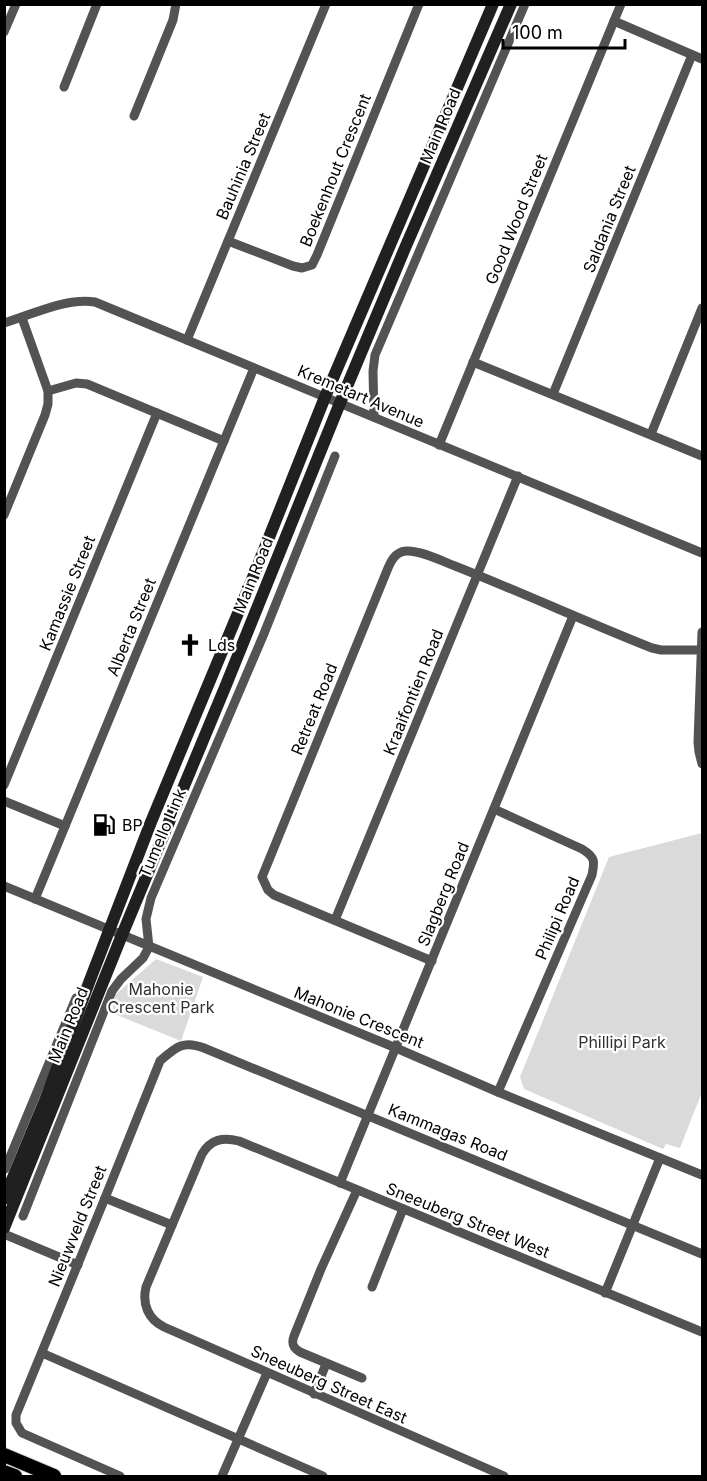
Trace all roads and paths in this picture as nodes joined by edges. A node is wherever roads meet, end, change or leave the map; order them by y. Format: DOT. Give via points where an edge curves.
graph roads {
  1 [pos="16,4"];
  2 [pos="97,4"];
  3 [pos="176,4"];
  4 [pos="326,4"];
  5 [pos="419,4"];
  6 [pos="493,4"];
  7 [pos="511,4"];
  8 [pos="525,4"];
  9 [pos="621,4"];
  10 [pos="614,21"];
  11 [pos="4,32"];
  12 [pos="692,55"];
  13 [pos="702,59"];
  14 [pos="64,87"];
  15 [pos="134,116"];
  16 [pos="228,241"];
  17 [pos="702,308"];
  18 [pos="22,318"];
  19 [pos="4,323"];
  20 [pos="188,340"];
  21 [pos="473,362"];
  22 [pos="254,368"];
  23 [pos="48,391"];
  24 [pos="553,394"];
  25 [pos="325,397"];
  26 [pos="340,403"];
  27 [pos="156,413"];
  28 [pos="374,417"];
  29 [pos="651,434"];
  30 [pos="224,441"];
  31 [pos="439,445"];
  32 [pos="335,456"];
  33 [pos="702,456"];
  34 [pos="518,476"];
  35 [pos="4,515"];
  36 [pos="702,553"];
  37 [pos="477,575"];
  38 [pos="573,616"];
  39 [pos="702,632"];
  40 [pos="701,650"];
  41 [pos="701,678"];
  42 [pos="702,764"];
  43 [pos="4,784"];
  44 [pos="4,801"];
  45 [pos="494,809"];
  46 [pos="65,826"];
  47 [pos="4,886"];
  48 [pos="35,899"];
  49 [pos="335,920"];
  50 [pos="109,929"];
  51 [pos="122,935"];
  52 [pos="149,947"];
  53 [pos="432,961"];
  54 [pos="76,998"];
  55 [pos="181,1045"];
  56 [pos="396,1048"];
  57 [pos="498,1092"];
  58 [pos="368,1116"];
  59 [pos="660,1158"];
  60 [pos="12,1172"];
  61 [pos="702,1175"];
  62 [pos="340,1183"];
  63 [pos="357,1190"];
  64 [pos="105,1198"];
  65 [pos="4,1199"];
  66 [pos="403,1209"];
  67 [pos="24,1216"];
  68 [pos="172,1225"];
  69 [pos="632,1225"];
  70 [pos="4,1228"];
  71 [pos="4,1234"];
  72 [pos="702,1254"];
  73 [pos="78,1265"];
  74 [pos="372,1287"];
  75 [pos="605,1293"];
  76 [pos="702,1332"];
  77 [pos="42,1353"];
  78 [pos="326,1364"];
  79 [pos="267,1373"];
  80 [pos="362,1378"];
  81 [pos="314,1394"];
  82 [pos="239,1439"];
  83 [pos="4,1455"];
  84 [pos="4,1472"];
  85 [pos="15,1476"];
  86 [pos="54,1476"];
  87 [pos="120,1476"];
  88 [pos="222,1476"];
  89 [pos="323,1476"];
  90 [pos="499,1476"];
  1 -- 11 [label="street"];
  2 -- 14 [label="street"];
  3 -- 15 [label="street"];
  4 -- 16 [label="street, Bauhinia Street"];
  5 -- 16 [label="street, Boekenhout Crescent" via="312,265 293,266"];
  6 -- 25 [label="main road, Main Road"];
  7 -- 26 [label="main road, Main Road"];
  8 -- 28 [label="street" via="375,355"];
  9 -- 10 [label="street, Good Wood Street"];
  10 -- 12 [label="street"];
  10 -- 21 [label="street, Good Wood Street"];
  12 -- 13 [label="street"];
  12 -- 24 [label="street, Saldania Street"];
  16 -- 20 [label="street, Bauhinia Street"];
  17 -- 29 [label="street"];
  18 -- 19 [label="street, Kremetart Avenue"];
  18 -- 20 [label="street, Kremetart Avenue" via="87,300"];
  18 -- 23 [label="street"];
  20 -- 22 [label="street, Kremetart Avenue"];
  21 -- 24 [label="street"];
  21 -- 31 [label="street, Good Wood Street"];
  22 -- 25 [label="street, Kremetart Avenue"];
  22 -- 30 [label="street, Alberta Street"];
  23 -- 27 [label="street" via="87,384"];
  23 -- 35 [label="street" via="45,415"];
  24 -- 29 [label="street"];
  25 -- 26 [label="street, Kremetart Avenue"];
  25 -- 50 [label="main road, Main Road"];
  26 -- 28 [label="street, Kremetart Avenue"];
  26 -- 51 [label="main road, Main Road"];
  27 -- 30 [label="street"];
  27 -- 43 [label="street, Kamassie Street"];
  28 -- 31 [label="street, Kremetart Avenue"];
  29 -- 33 [label="street"];
  30 -- 46 [label="street, Alberta Street"];
  31 -- 34 [label="street, Kremetart Avenue"];
  32 -- 52 [label="street, Tumello Link" via="151,898 146,919"];
  34 -- 36 [label="street, Kremetart Avenue"];
  34 -- 37 [label="street, Kraaifontien Road"];
  37 -- 38 [label="street"];
  37 -- 49 [label="street, Kraaifontien Road"];
  37 -- 49 [label="street, Retreat Road" via="407,550 395,556 386,573 263,873 263,881 274,895"];
  38 -- 40 [label="street" via="652,648"];
  38 -- 45 [label="street, Slagberg Road"];
  39 -- 40 [label="street"];
  40 -- 41 [label="street"];
  41 -- 42 [label="street" via="698,742"];
  44 -- 46 [label="street"];
  45 -- 53 [label="street, Slagberg Road"];
  45 -- 57 [label="street, Philipi Road" via="582,849 594,859 592,875"];
  46 -- 48 [label="street, Alberta Street"];
  47 -- 48 [label="street, Mahonie Crescent"];
  48 -- 50 [label="street, Mahonie Crescent"];
  49 -- 53 [label="street"];
  50 -- 51 [label="street, Mahonie Crescent"];
  50 -- 60 [label="main road, Main Road" via="52,1080"];
  51 -- 52 [label="street, Mahonie Crescent"];
  51 -- 60 [label="main road, Main Road"];
  52 -- 56 [label="street, Mahonie Crescent"];
  52 -- 67 [label="street" via="112,991"];
  53 -- 56 [label="street, Slagberg Road"];
  54 -- 60 [label="street"];
  55 -- 58 [label="street, Kammagas Road" via="204,1048"];
  55 -- 64 [label="street, Nieuwveld Street" via="160,1061"];
  56 -- 57 [label="street, Mahonie Crescent"];
  56 -- 58 [label="street, Slagberg Road"];
  57 -- 59 [label="street, Mahonie Crescent"];
  58 -- 62 [label="street, Slagberg Road"];
  58 -- 69 [label="street, Kammagas Road"];
  59 -- 61 [label="street, Mahonie Crescent"];
  59 -- 69 [label="street"];
  60 -- 65 [label="main road, Main Road"];
  60 -- 70 [label="main road, Main Road"];
  62 -- 63 [label="street, Sneeuberg Street West"];
  62 -- 68 [label="street, Sneeuberg Street West" via="226,1138 212,1143 202,1154"];
  63 -- 66 [label="street, Sneeuberg Street West"];
  63 -- 78 [label="street" via="292,1340 296,1350"];
  64 -- 68 [label="street"];
  64 -- 73 [label="street, Nieuwveld Street"];
  66 -- 74 [label="street"];
  66 -- 75 [label="street, Sneeuberg Street West"];
  68 -- 79 [label="street, Sneeuberg Street East" via="146,1287 144,1297 153,1320"];
  69 -- 72 [label="street, Kammagas Road"];
  69 -- 75 [label="street"];
  71 -- 73 [label="street"];
  73 -- 77 [label="street, Nieuwveld Street"];
  75 -- 76 [label="street, Sneeuberg Street West"];
  77 -- 82 [label="street"];
  77 -- 87 [label="street, Nieuwveld Street" via="17,1410 18,1427 22,1433"];
  78 -- 80 [label="street"];
  78 -- 81 [label="street"];
  79 -- 81 [label="street, Sneeuberg Street East"];
  79 -- 82 [label="street"];
  81 -- 90 [label="street, Sneeuberg Street East"];
  82 -- 88 [label="street"];
  82 -- 89 [label="street"];
  83 -- 86 [label="main road"];
  84 -- 85 [label="main road"];
}
